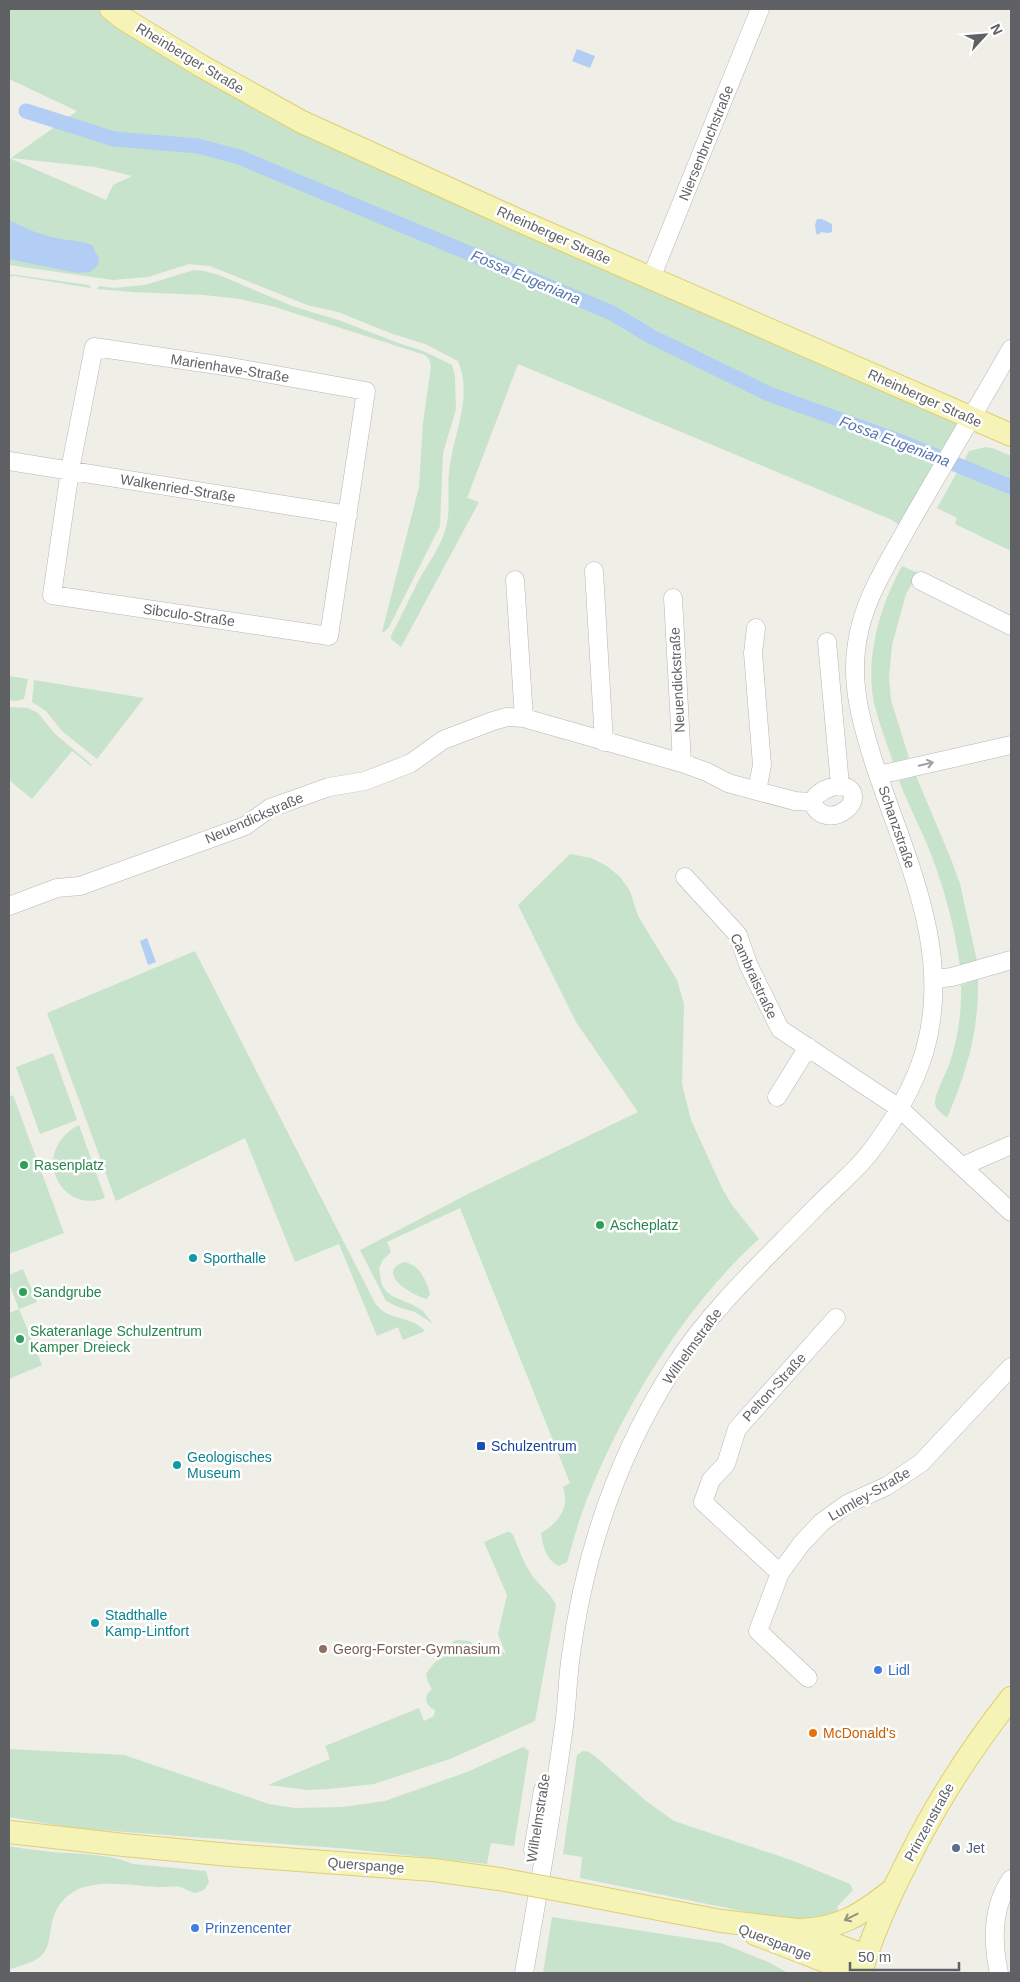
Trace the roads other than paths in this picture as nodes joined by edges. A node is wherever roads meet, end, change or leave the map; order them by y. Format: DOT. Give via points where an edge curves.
graph roads {
  1 [pos="111,9"];
  2 [pos="760,9"];
  3 [pos="651,278"];
  4 [pos="1011,349"];
  5 [pos="971,418"];
  6 [pos="1011,436"];
  7 [pos="9,461"];
  8 [pos="70,470"];
  9 [pos="348,515"];
  10 [pos="594,572"];
  11 [pos="515,580"];
  12 [pos="921,581"];
  13 [pos="672,598"];
  14 [pos="1011,626"];
  15 [pos="756,628"];
  16 [pos="827,642"];
  17 [pos="524,718"];
  18 [pos="604,742"];
  19 [pos="1011,745"];
  20 [pos="682,763"];
  21 [pos="878,775"];
  22 [pos="840,785"];
  23 [pos="757,792"];
  24 [pos="812,802"];
  25 [pos="685,877"];
  26 [pos="9,906"];
  27 [pos="1011,960"];
  28 [pos="934,979"];
  29 [pos="808,1047"];
  30 [pos="778,1097"];
  31 [pos="900,1108"];
  32 [pos="1011,1146"];
  33 [pos="963,1166"];
  34 [pos="1011,1212"];
  35 [pos="836,1318"];
  36 [pos="1011,1366"];
  37 [pos="780,1573"];
  38 [pos="570,1665"];
  39 [pos="808,1678"];
  40 [pos="1011,1698"];
  41 [pos="9,1832"];
  42 [pos="1011,1879"];
  43 [pos="891,1891"];
  44 [pos="794,1939"];
  45 [pos="861,1968"];
  46 [pos="512,1973"];
  47 [pos="524,1973"];
  48 [pos="816,1973"];
  49 [pos="999,1973"];
  1 -- 3 [label="main road, Rheinberger Straße" via="204,67 302,122"];
  2 -- 3 [label="street, Niersenbruchstraße"];
  3 -- 5 [label="main road, Rheinberger Straße"];
  4 -- 5 [label="street, Schanzstraße"];
  5 -- 6 [label="main road, Rheinberger Straße"];
  5 -- 21 [label="street, Schanzstraße" via="873,590 856,644 856,695"];
  7 -- 8 [label="street, Walkenried-Straße"];
  8 -- 9 [label="street, Walkenried-Straße"];
  8 -- 9 [label="street, Marienhave-Straße" via="94,347 231,367 366,391"];
  8 -- 9 [label="street, Sibculo-Straße" via="52,595 329,636"];
  10 -- 18 [label="street"];
  11 -- 17 [label="street"];
  12 -- 14 [label="street"];
  13 -- 20 [label="street, Neuendickstraße"];
  15 -- 23 [label="street" via="753,653 762,765"];
  16 -- 22 [label="street, Neuendickstraße"];
  17 -- 18 [label="street, Neuendickstraße"];
  17 -- 26 [label="street, Neuendickstraße" via="507,717 493,721 443,740 411,763 365,781 329,787 270,808 245,826 80,886 57,888"];
  18 -- 20 [label="street, Neuendickstraße"];
  21 -- 19 [label="street, one-way"];
  20 -- 23 [label="street, Neuendickstraße"];
  21 -- 28 [label="street, Schanzstraße" via="924,910"];
  22 -- 24 [label="street" via="820,793"];
  22 -- 24 [label="street, Neuendickstraße" via="851,792 852,804 847,811 826,814 816,810"];
  23 -- 24 [label="street, Neuendickstraße"];
  25 -- 29 [label="street, Cambraistraße" via="738,935 748,964 780,1029"];
  27 -- 28 [label="street"];
  28 -- 31 [label="street, Schanzstraße" via="932,1014 923,1055"];
  29 -- 30 [label="street"];
  29 -- 31 [label="street, Cambraistraße"];
  31 -- 33 [label="street"];
  31 -- 38 [label="street, Wilhelmstraße" via="868,1155 720,1306 675,1365 640,1426 612,1489 582,1591"];
  32 -- 33 [label="street"];
  33 -- 34 [label="street"];
  35 -- 37 [label="street, Pelton-Straße" via="737,1429 726,1464 711,1480 703,1502"];
  36 -- 37 [label="street, Lumley-Straße" via="921,1463 887,1486 847,1504 822,1522"];
  37 -- 39 [label="street, Lumley-Straße" via="758,1631"];
  38 -- 46 [label="street, Wilhelmstraße" via="559,1695"];
  38 -- 47 [label="street, Wilhelmstraße" via="564,1731"];
  40 -- 43 [label="main road, Prinzenstraße" via="955,1774"];
  41 -- 44 [label="main road, Querspange, bridge" via="230,1855 434,1870 570,1892 721,1921"];
  42 -- 49 [label="street" via="996,1912"];
  43 -- 44 [label="main road, one-way" via="848,1919"];
  43 -- 45 [label="main road, Prinzenstraße"];
  44 -- 45 [label="main road, Querspange"];
  44 -- 48 [label="main road"];
}
